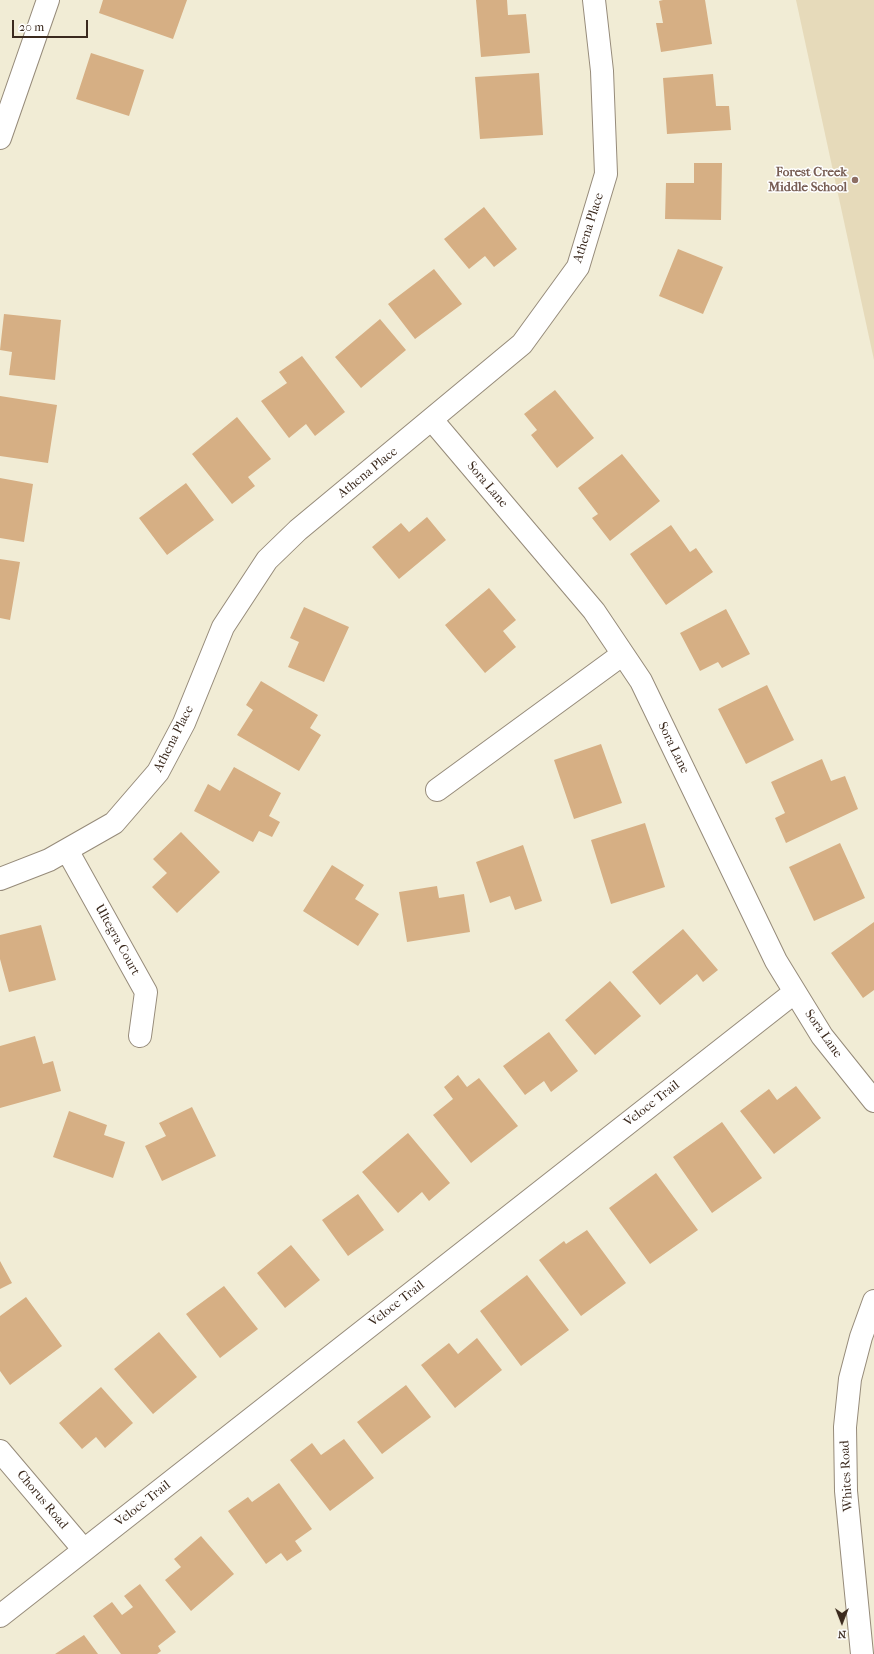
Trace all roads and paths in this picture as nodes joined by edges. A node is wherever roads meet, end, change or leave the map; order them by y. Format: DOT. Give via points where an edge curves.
graph roads {
  1 [pos="48,0"];
  2 [pos="594,0"];
  3 [pos="0,138"];
  4 [pos="432,420"];
  5 [pos="623,654"];
  6 [pos="438,790"];
  7 [pos="67,850"];
  8 [pos="0,879"];
  9 [pos="795,992"];
  10 [pos="140,1036"];
  11 [pos="874,1101"];
  12 [pos="874,1301"];
  13 [pos="0,1450"];
  14 [pos="84,1550"];
  15 [pos="0,1616"];
  16 [pos="862,1654"];
  1 -- 3 [label="street"];
  2 -- 4 [label="street, Athena Place" via="602,71 606,174 578,267 522,344"];
  4 -- 5 [label="street, Sora Lane" via="594,611"];
  4 -- 7 [label="street, Athena Place" via="298,530 267,560 223,627 184,723 158,772 114,823"];
  5 -- 6 [label="street"];
  5 -- 9 [label="street, Sora Lane" via="641,681 776,961"];
  7 -- 8 [label="street, Athena Place" via="49,860"];
  7 -- 10 [label="street, Ultegra Court" via="146,992"];
  9 -- 11 [label="street, Sora Lane" via="822,1036"];
  9 -- 14 [label="street, Veloce Trail"];
  12 -- 16 [label="street, Whites Road" via="850,1379 845,1427 846,1491"];
  13 -- 14 [label="street, Chorus Road"];
  14 -- 15 [label="street, Veloce Trail"];
}
